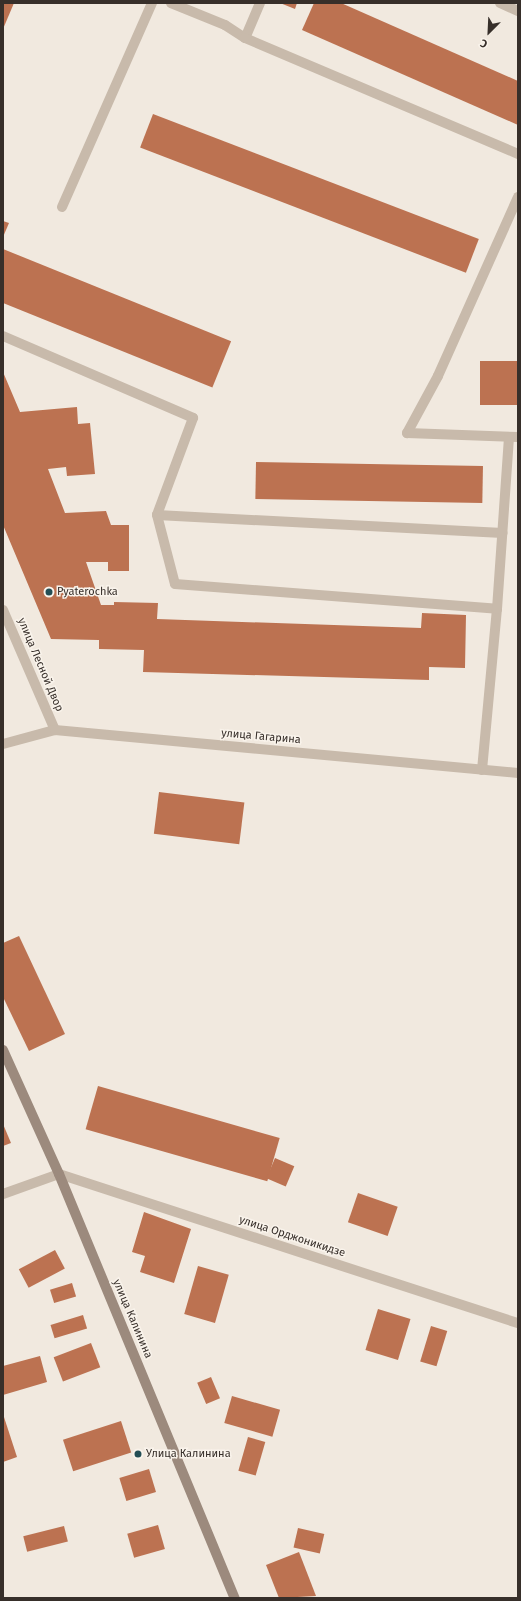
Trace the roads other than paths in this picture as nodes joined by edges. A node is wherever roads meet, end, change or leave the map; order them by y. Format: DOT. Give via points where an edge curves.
graph roads {
  1 [pos="152,3"];
  2 [pos="171,3"];
  3 [pos="260,3"];
  4 [pos="500,3"];
  5 [pos="518,11"];
  6 [pos="245,38"];
  7 [pos="518,154"];
  8 [pos="518,197"];
  9 [pos="62,206"];
  10 [pos="3,336"];
  11 [pos="513,437"];
  12 [pos="157,515"];
  13 [pos="503,533"];
  14 [pos="3,610"];
  15 [pos="498,610"];
  16 [pos="55,730"];
  17 [pos="3,744"];
  18 [pos="482,770"];
  19 [pos="518,774"];
  20 [pos="3,1050"];
  21 [pos="59,1174"];
  22 [pos="3,1194"];
  23 [pos="518,1323"];
  24 [pos="235,1598"];
  1 -- 9 [label="street"];
  2 -- 6 [label="street" via="225,25"];
  3 -- 6 [label="street"];
  4 -- 5 [label="street"];
  6 -- 7 [label="street"];
  8 -- 11 [label="street" via="438,376 407,433"];
  10 -- 12 [label="street" via="193,418"];
  11 -- 13 [label="street"];
  12 -- 13 [label="street"];
  12 -- 15 [label="street" via="175,584"];
  13 -- 15 [label="street"];
  14 -- 16 [label="street, улица Лесной Двор"];
  15 -- 18 [label="street"];
  16 -- 17 [label="street, улица Гагарина"];
  16 -- 18 [label="street, улица Гагарина"];
  18 -- 19 [label="street, улица Гагарина"];
  20 -- 21 [label="main road, улица Калинина"];
  21 -- 22 [label="street"];
  21 -- 23 [label="street, улица Орджоникидзе"];
  21 -- 24 [label="main road, улица Калинина"];
}
